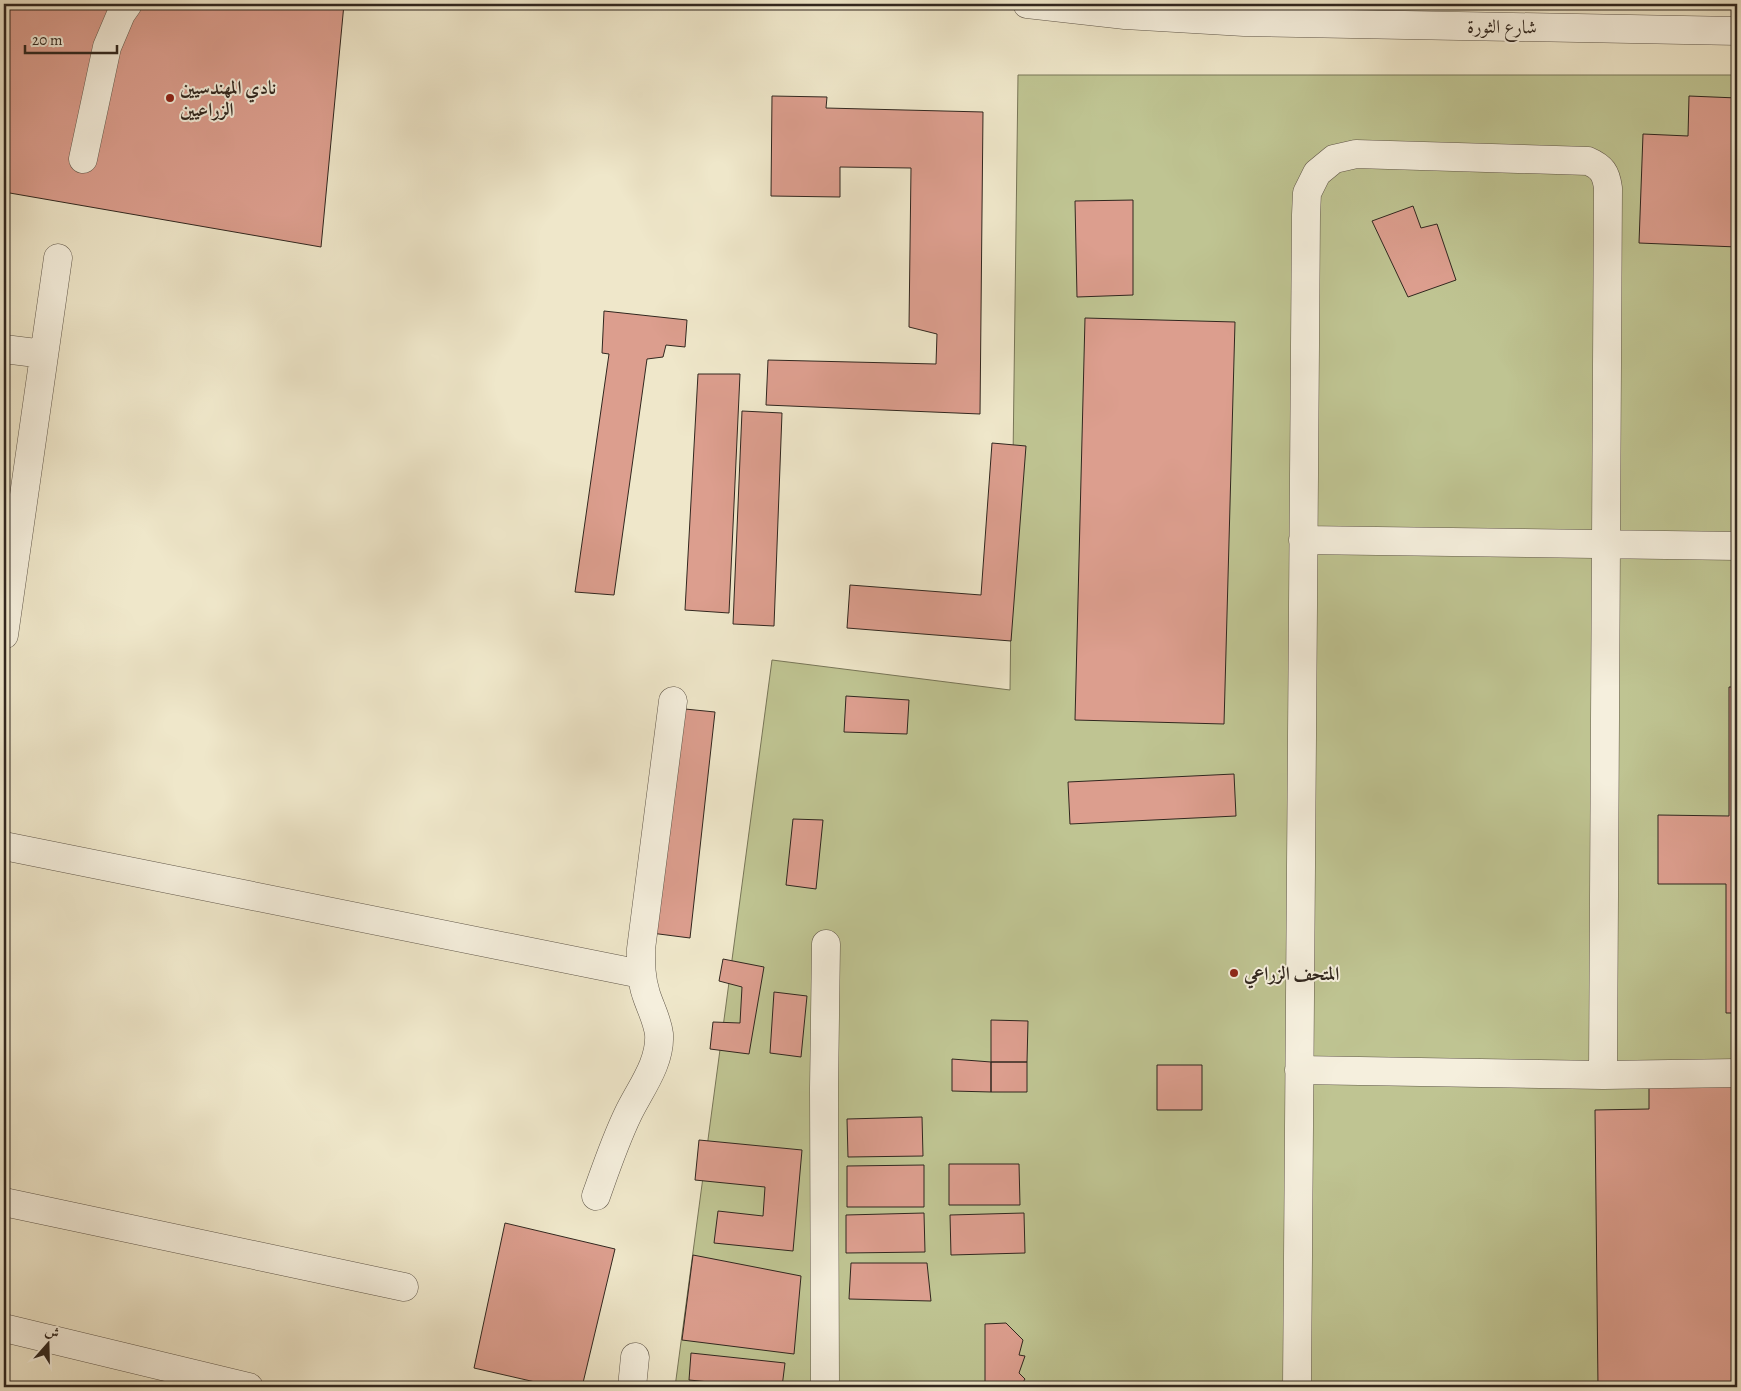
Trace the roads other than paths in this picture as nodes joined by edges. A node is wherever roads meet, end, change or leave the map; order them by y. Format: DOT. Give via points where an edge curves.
graph roads {
  1 [pos="128,4"];
  2 [pos="1027,4"];
  3 [pos="1244,13"];
  4 [pos="1737,31"];
  5 [pos="83,159"];
  6 [pos="58,258"];
  7 [pos="4,350"];
  8 [pos="44,354"];
  9 [pos="1303,540"];
  10 [pos="1605,545"];
  11 [pos="1737,546"];
  12 [pos="4,635"];
  13 [pos="673,701"];
  14 [pos="4,846"];
  15 [pos="826,944"];
  16 [pos="641,974"];
  17 [pos="1298,1070"];
  18 [pos="1737,1073"];
  19 [pos="1603,1074"];
  20 [pos="596,1196"];
  21 [pos="4,1202"];
  22 [pos="404,1287"];
  23 [pos="4,1328"];
  24 [pos="635,1357"];
  25 [pos="249,1387"];
  26 [pos="632,1387"];
  27 [pos="825,1387"];
  28 [pos="1297,1387"];
  1 -- 5 [label="street" via="106,47"];
  2 -- 3 [label="street, شارع الثورة" via="1125,15"];
  3 -- 4 [label="street, شارع الثورة"];
  6 -- 8 [label="street"];
  7 -- 8 [label="street"];
  8 -- 12 [label="street"];
  9 -- 10 [label="street"];
  9 -- 10 [label="street" via="1307,193 1317,173 1334,159 1356,154 1588,161 1599,166 1606,176"];
  9 -- 17 [label="street"];
  10 -- 11 [label="street"];
  10 -- 19 [label="street"];
  13 -- 16 [label="street" via="641,949"];
  14 -- 16 [label="street"];
  15 -- 27 [label="street"];
  16 -- 20 [label="street" via="659,1034 657,1056 610,1154"];
  17 -- 19 [label="street"];
  17 -- 28 [label="street"];
  18 -- 19 [label="street"];
  21 -- 22 [label="street"];
  23 -- 25 [label="street"];
  24 -- 26 [label="street"];
}
